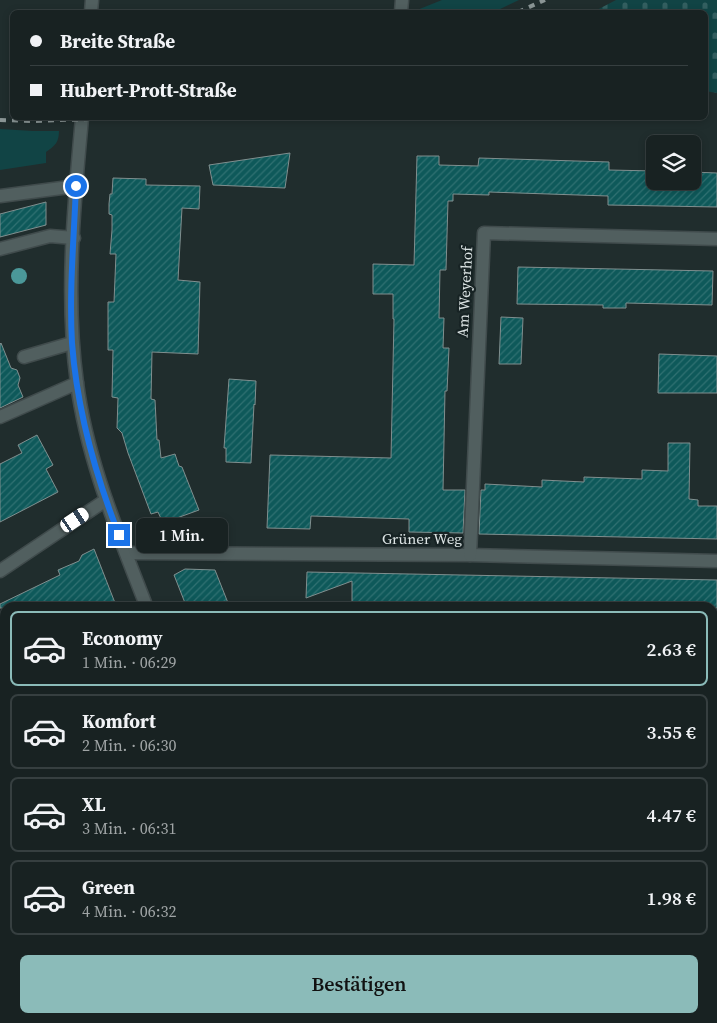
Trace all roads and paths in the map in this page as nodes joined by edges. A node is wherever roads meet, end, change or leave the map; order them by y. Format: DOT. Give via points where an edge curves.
graph roads {
  1 [pos="82,120"];
  2 [pos="76,186"];
  3 [pos="0,196"];
  4 [pos="74,238"];
  5 [pos="717,239"];
  6 [pos="0,249"];
  7 [pos="72,343"];
  8 [pos="24,357"];
  9 [pos="76,383"];
  10 [pos="0,417"];
  11 [pos="106,500"];
  12 [pos="126,553"];
  13 [pos="470,555"];
  14 [pos="717,561"];
  15 [pos="0,571"];
  16 [pos="146,602"];
  1 -- 2 [label="street"];
  2 -- 3 [label="street"];
  2 -- 4 [label="street"];
  4 -- 6 [label="street" via="50,236"];
  4 -- 7 [label="street"];
  5 -- 13 [label="street, Am Weyerhof" via="484,233"];
  7 -- 8 [label="street"];
  7 -- 9 [label="street"];
  9 -- 10 [label="street"];
  9 -- 11 [label="street" via="89,444"];
  11 -- 12 [label="street"];
  11 -- 15 [label="street"];
  12 -- 13 [label="street, Grüner Weg"];
  12 -- 16 [label="street"];
  13 -- 14 [label="street, Grüner Weg"];
}
